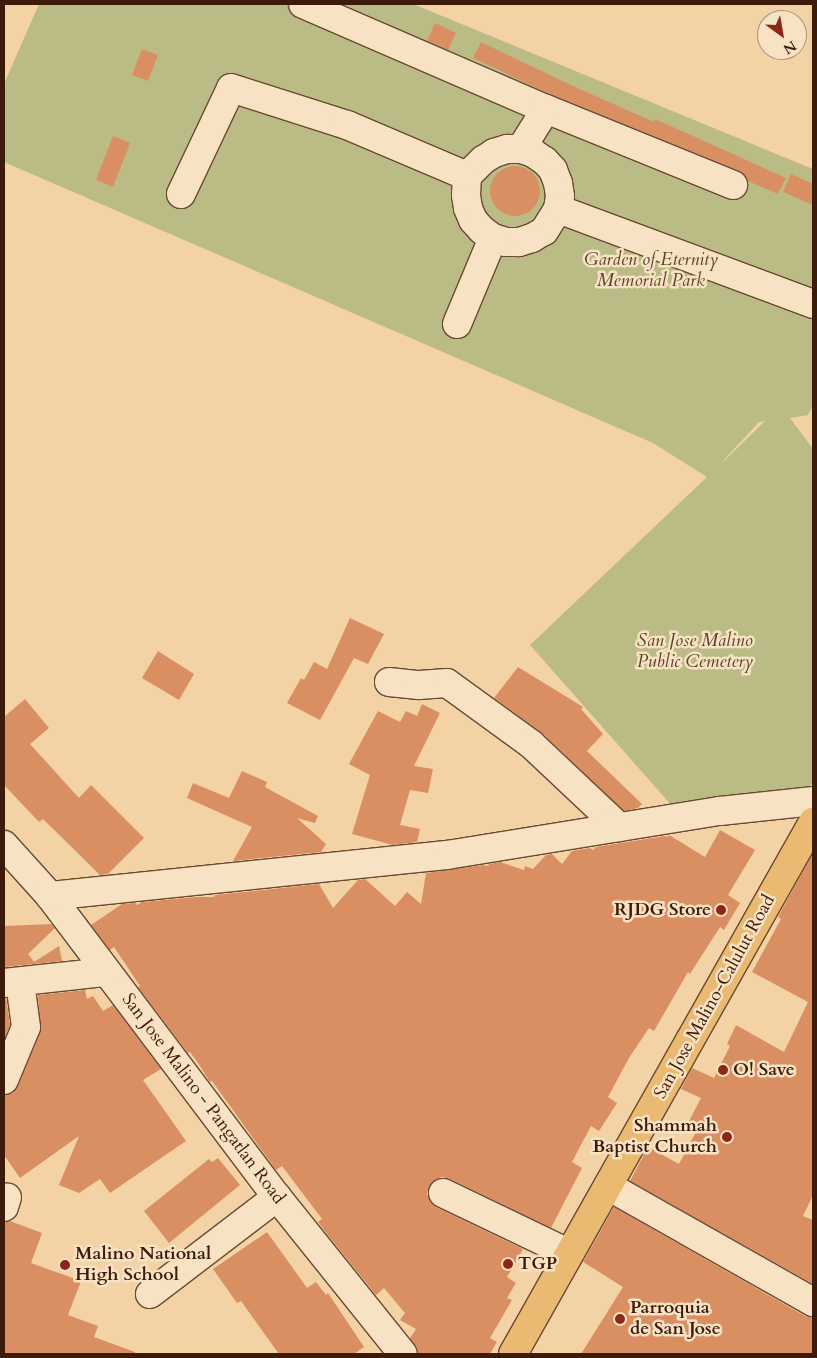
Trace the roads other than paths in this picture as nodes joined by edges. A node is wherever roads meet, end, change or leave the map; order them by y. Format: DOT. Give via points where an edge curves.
graph roads {
  1 [pos="303,4"];
  2 [pos="546,109"];
  3 [pos="521,149"];
  4 [pos="466,176"];
  5 [pos="733,185"];
  6 [pos="180,194"];
  7 [pos="558,209"];
  8 [pos="493,238"];
  9 [pos="813,304"];
  10 [pos="457,324"];
  11 [pos="389,682"];
  12 [pos="813,801"];
  13 [pos="813,822"];
  14 [pos="619,827"];
  15 [pos="4,845"];
  16 [pos="50,896"];
  17 [pos="106,972"];
  18 [pos="12,983"];
  19 [pos="4,1080"];
  20 [pos="608,1186"];
  21 [pos="443,1193"];
  22 [pos="277,1197"];
  23 [pos="568,1253"];
  24 [pos="150,1294"];
  25 [pos="813,1302"];
  26 [pos="403,1354"];
  27 [pos="513,1354"];
  1 -- 2 [label="street"];
  2 -- 3 [label="street"];
  2 -- 5 [label="street"];
  3 -- 4 [label="street" via="494,153"];
  3 -- 7 [label="street" via="533,153 553,170 560,196"];
  4 -- 6 [label="street" via="347,125 231,88"];
  4 -- 8 [label="street" via="468,208 473,220"];
  7 -- 8 [label="street" via="544,231 532,238 506,242"];
  7 -- 9 [label="street"];
  8 -- 10 [label="street"];
  11 -- 14 [label="street" via="447,683 531,744"];
  12 -- 14 [label="street"];
  13 -- 20 [label="main road, San Jose Malino-Calulut Road"];
  14 -- 16 [label="street" via="456,854"];
  15 -- 16 [label="street, San Jose Malino - Pangatlan Road"];
  16 -- 17 [label="street, San Jose Malino - Pangatlan Road"];
  17 -- 18 [label="street"];
  17 -- 22 [label="street, San Jose Malino - Pangatlan Road"];
  18 -- 19 [label="street" via="26,1027"];
  20 -- 23 [label="main road, San Jose Malino-Calulut Road"];
  20 -- 25 [label="street"];
  21 -- 23 [label="street"];
  22 -- 24 [label="street"];
  22 -- 26 [label="street, San Jose Malino - Pangatlan Road"];
  23 -- 27 [label="main road, San Jose Malino-Calulut Road"];
}
